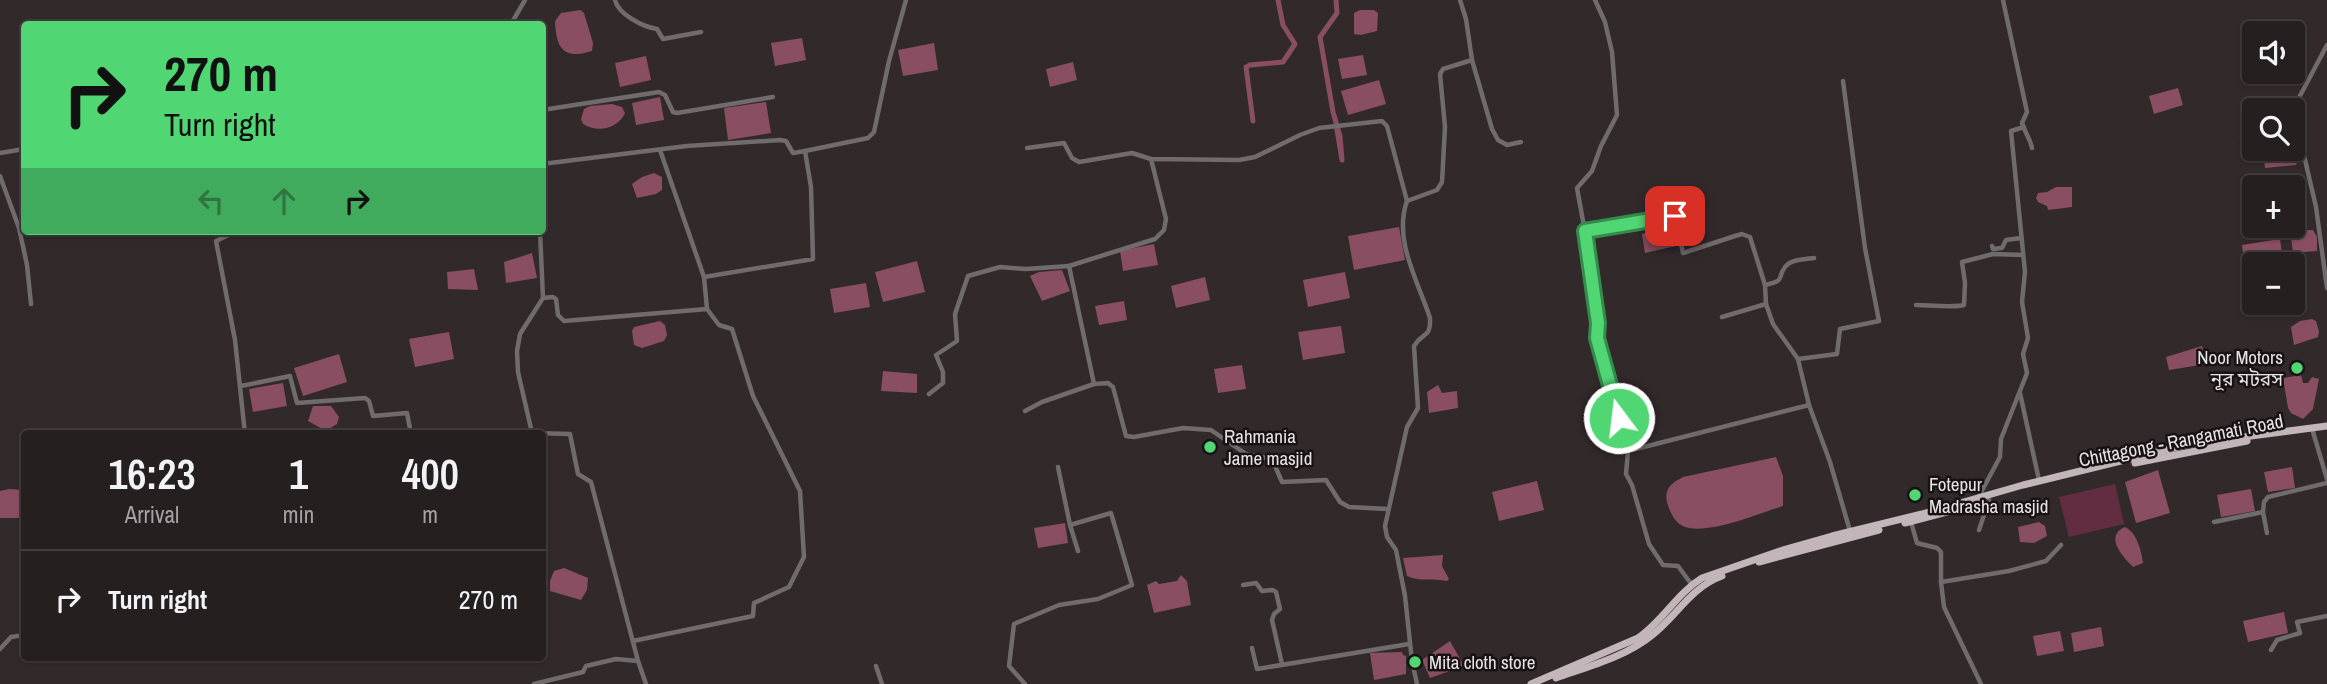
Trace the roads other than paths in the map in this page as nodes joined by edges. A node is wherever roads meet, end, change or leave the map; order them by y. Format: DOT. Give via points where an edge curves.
graph roads {
  1 [pos="525,0"];
  2 [pos="615,0"];
  3 [pos="906,0"];
  4 [pos="1460,0"];
  5 [pos="1595,0"];
  6 [pos="2003,0"];
  7 [pos="513,21"];
  8 [pos="701,32"];
  9 [pos="2327,45"];
  10 [pos="1472,60"];
  11 [pos="1843,82"];
  12 [pos="773,97"];
  13 [pos="2299,98"];
  14 [pos="546,109"];
  15 [pos="2024,127"];
  16 [pos="1521,142"];
  17 [pos="1027,148"];
  18 [pos="2032,148"];
  19 [pos="21,150"];
  20 [pos="660,150"];
  21 [pos="805,150"];
  22 [pos="0,153"];
  23 [pos="1151,159"];
  24 [pos="2305,160"];
  25 [pos="546,164"];
  26 [pos="0,176"];
  27 [pos="1407,201"];
  28 [pos="21,226"];
  29 [pos="1585,231"];
  30 [pos="23,235"];
  31 [pos="229,235"];
  32 [pos="540,235"];
  33 [pos="2021,237"];
  34 [pos="1992,246"];
  35 [pos="2023,255"];
  36 [pos="1814,258"];
  37 [pos="1069,266"];
  38 [pos="704,277"];
  39 [pos="1765,285"];
  40 [pos="2327,288"];
  41 [pos="543,298"];
  42 [pos="31,304"];
  43 [pos="1766,304"];
  44 [pos="1916,305"];
  45 [pos="707,309"];
  46 [pos="1721,317"];
  47 [pos="1798,359"];
  48 [pos="1094,384"];
  49 [pos="241,386"];
  50 [pos="2020,393"];
  51 [pos="929,394"];
  52 [pos="1809,405"];
  53 [pos="1025,411"];
  54 [pos="2327,428"];
  55 [pos="245,430"];
  56 [pos="410,430"];
  57 [pos="531,430"];
  58 [pos="2313,432"];
  59 [pos="546,434"];
  60 [pos="1628,451"];
  61 [pos="1058,467"];
  62 [pos="2039,481"];
  63 [pos="2327,481"];
  64 [pos="1978,499"];
  65 [pos="1989,500"];
  66 [pos="1388,509"];
  67 [pos="2263,512"];
  68 [pos="1911,522"];
  69 [pos="2214,522"];
  70 [pos="1070,525"];
  71 [pos="1979,530"];
  72 [pos="1851,532"];
  73 [pos="2267,533"];
  74 [pos="2061,545"];
  75 [pos="1078,551"];
  76 [pos="1941,582"];
  77 [pos="1243,585"];
  78 [pos="1692,585"];
  79 [pos="2327,616"];
  80 [pos="21,635"];
  81 [pos="633,641"];
  82 [pos="1409,645"];
  83 [pos="1252,648"];
  84 [pos="0,649"];
  85 [pos="2271,650"];
  86 [pos="638,661"];
  87 [pos="1282,664"];
  88 [pos="876,666"];
  89 [pos="1559,681"];
  90 [pos="534,684"];
  91 [pos="646,684"];
  92 [pos="882,684"];
  93 [pos="1024,684"];
  94 [pos="1417,684"];
  95 [pos="1531,684"];
  96 [pos="1542,684"];
  97 [pos="1981,684"];
  1 -- 7 [label="street"];
  2 -- 8 [label="street" via="618,9 644,27 657,29 663,39"];
  3 -- 21 [label="street" via="874,132 868,138"];
  4 -- 10 [label="street"];
  5 -- 29 [label="street" via="1612,52 1617,115 1592,171 1577,188"];
  6 -- 15 [label="street" via="2026,105"];
  9 -- 13 [label="street"];
  10 -- 16 [label="street" via="1492,130 1507,145"];
  10 -- 27 [label="street" via="1440,74 1445,127 1442,182 1437,191"];
  11 -- 47 [label="street" via="1879,321 1840,329 1837,354"];
  12 -- 14 [label="street" via="677,113 659,92"];
  15 -- 18 [label="street"];
  15 -- 33 [label="street" via="2011,131"];
  17 -- 23 [label="street" via="1064,143 1079,162 1132,153"];
  19 -- 22 [label="street"];
  20 -- 21 [label="street" via="783,140 793,153"];
  20 -- 25 [label="street"];
  20 -- 38 [label="street"];
  21 -- 38 [label="street" via="813,259"];
  23 -- 27 [label="street" via="1238,160 1319,128 1382,121"];
  23 -- 37 [label="street" via="1166,219 1164,230 1155,239"];
  24 -- 40 [label="street"];
  26 -- 28 [label="street"];
  27 -- 66 [label="street" via="1402,214 1405,248 1430,328 1414,346 1418,408 1407,427"];
  29 -- 39 [label="street" via="1675,216 1683,253 1735,236 1751,236"];
  29 -- 60 [label="street" via="1597,338"];
  30 -- 42 [label="street"];
  31 -- 49 [label="street" via="216,241"];
  32 -- 41 [label="street"];
  33 -- 34 [label="street" via="2006,240 2002,248"];
  33 -- 35 [label="street"];
  35 -- 44 [label="street" via="1993,254 1962,262 1964,305"];
  35 -- 50 [label="street" via="2022,302 2028,338 2023,355 2027,373"];
  36 -- 39 [label="street" via="1789,263 1783,277"];
  37 -- 48 [label="street"];
  37 -- 51 [label="street" via="1000,267 968,276 955,314 957,341 936,355 943,383"];
  38 -- 45 [label="street"];
  39 -- 43 [label="street"];
  41 -- 45 [label="street" via="556,299 558,315 564,321"];
  41 -- 57 [label="street" via="520,334 517,351"];
  43 -- 46 [label="street"];
  43 -- 47 [label="street" via="1773,324"];
  45 -- 81 [label="street" via="719,325 732,329 753,396 800,491 804,556 789,587 754,603 753,616"];
  47 -- 52 [label="street"];
  48 -- 53 [label="street"];
  48 -- 66 [label="street" via="1113,387 1129,438 1183,428 1211,430 1246,454 1272,459 1282,482 1326,480 1340,502"];
  49 -- 55 [label="street"];
  49 -- 56 [label="street" via="290,376 297,403 365,398 373,416 407,412"];
  50 -- 62 [label="street"];
  50 -- 64 [label="street" via="2001,439 2000,457"];
  52 -- 60 [label="street"];
  52 -- 72 [label="street"];
  54 -- 58 [label="highway, Chittagong - Rangamati Road"];
  54 -- 62 [label="highway, Chittagong - Rangamati Road" via="2190,444"];
  58 -- 63 [label="street"];
  58 -- 65 [label="highway, Chittagong - Rangamati Road" via="2181,452"];
  59 -- 81 [label="street" via="570,434 578,474 591,482"];
  60 -- 78 [label="street" via="1626,474 1653,553 1663,565 1678,566"];
  61 -- 70 [label="street"];
  62 -- 64 [label="highway, Chittagong - Rangamati Road"];
  63 -- 67 [label="street" via="2268,498"];
  64 -- 72 [label="highway, Chittagong - Rangamati Road"];
  65 -- 68 [label="highway, Chittagong - Rangamati Road"];
  65 -- 71 [label="street"];
  66 -- 82 [label="street" via="1385,526 1405,596"];
  67 -- 69 [label="street"];
  67 -- 73 [label="street"];
  68 -- 76 [label="street" via="1917,543 1941,552"];
  68 -- 89 [label="highway, Chittagong - Rangamati Road" via="1715,578 1692,593 1652,636"];
  70 -- 75 [label="street"];
  70 -- 93 [label="street" via="1111,513 1132,585 1098,599 1059,605 1014,624 1009,666"];
  72 -- 78 [label="highway, Chittagong - Rangamati Road" via="1786,548"];
  74 -- 76 [label="street" via="2046,561"];
  76 -- 97 [label="street" via="1944,607"];
  77 -- 87 [label="street" via="1256,583 1262,591 1276,592 1280,609 1272,620"];
  78 -- 95 [label="highway, Chittagong - Rangamati Road" via="1638,638"];
  79 -- 85 [label="street" via="2297,622 2300,634 2277,640"];
  80 -- 84 [label="street" via="11,637"];
  81 -- 86 [label="street"];
  82 -- 87 [label="street"];
  82 -- 94 [label="street"];
  83 -- 87 [label="street" via="1257,668"];
  86 -- 90 [label="street" via="616,659"];
  86 -- 91 [label="street"];
  88 -- 92 [label="street"];
  89 -- 96 [label="highway, Chittagong - Rangamati Road"];
}
